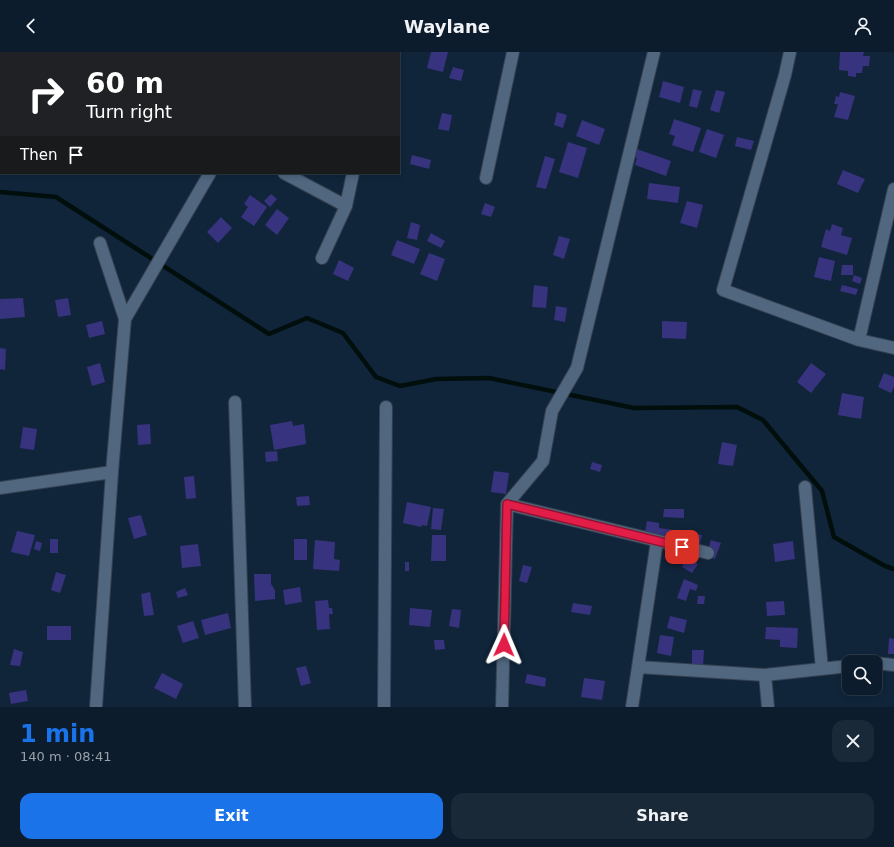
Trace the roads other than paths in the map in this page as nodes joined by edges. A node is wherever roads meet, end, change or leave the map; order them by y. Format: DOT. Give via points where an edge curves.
graph roads {
  1 [pos="513,52"];
  2 [pos="654,52"];
  3 [pos="790,52"];
  4 [pos="209,174"];
  5 [pos="286,174"];
  6 [pos="353,174"];
  7 [pos="486,178"];
  8 [pos="894,189"];
  9 [pos="346,206"];
  10 [pos="100,243"];
  11 [pos="322,258"];
  12 [pos="125,319"];
  13 [pos="859,340"];
  14 [pos="894,348"];
  15 [pos="235,402"];
  16 [pos="386,407"];
  17 [pos="112,472"];
  18 [pos="805,487"];
  19 [pos="0,488"];
  20 [pos="507,504"];
  21 [pos="657,541"];
  22 [pos="708,553"];
  23 [pos="882,664"];
  24 [pos="894,665"];
  25 [pos="638,667"];
  26 [pos="842,667"];
  27 [pos="822,669"];
  28 [pos="765,675"];
  29 [pos="96,707"];
  30 [pos="245,707"];
  31 [pos="384,707"];
  32 [pos="502,707"];
  33 [pos="632,707"];
  34 [pos="768,707"];
  1 -- 7 [label="street"];
  2 -- 20 [label="street" via="577,368 552,412 543,461"];
  3 -- 13 [label="street" via="723,290"];
  4 -- 12 [label="street"];
  5 -- 9 [label="street"];
  6 -- 9 [label="street"];
  8 -- 13 [label="street"];
  9 -- 11 [label="street"];
  10 -- 12 [label="street"];
  12 -- 17 [label="street"];
  13 -- 14 [label="street"];
  15 -- 30 [label="street"];
  16 -- 31 [label="street"];
  17 -- 19 [label="street"];
  17 -- 29 [label="street"];
  18 -- 27 [label="street"];
  20 -- 21 [label="street"];
  20 -- 32 [label="street"];
  21 -- 22 [label="street"];
  21 -- 25 [label="street"];
  23 -- 24 [label="street"];
  25 -- 28 [label="street"];
  25 -- 33 [label="street"];
  26 -- 27 [label="street"];
  27 -- 28 [label="street"];
  28 -- 34 [label="street"];
}
